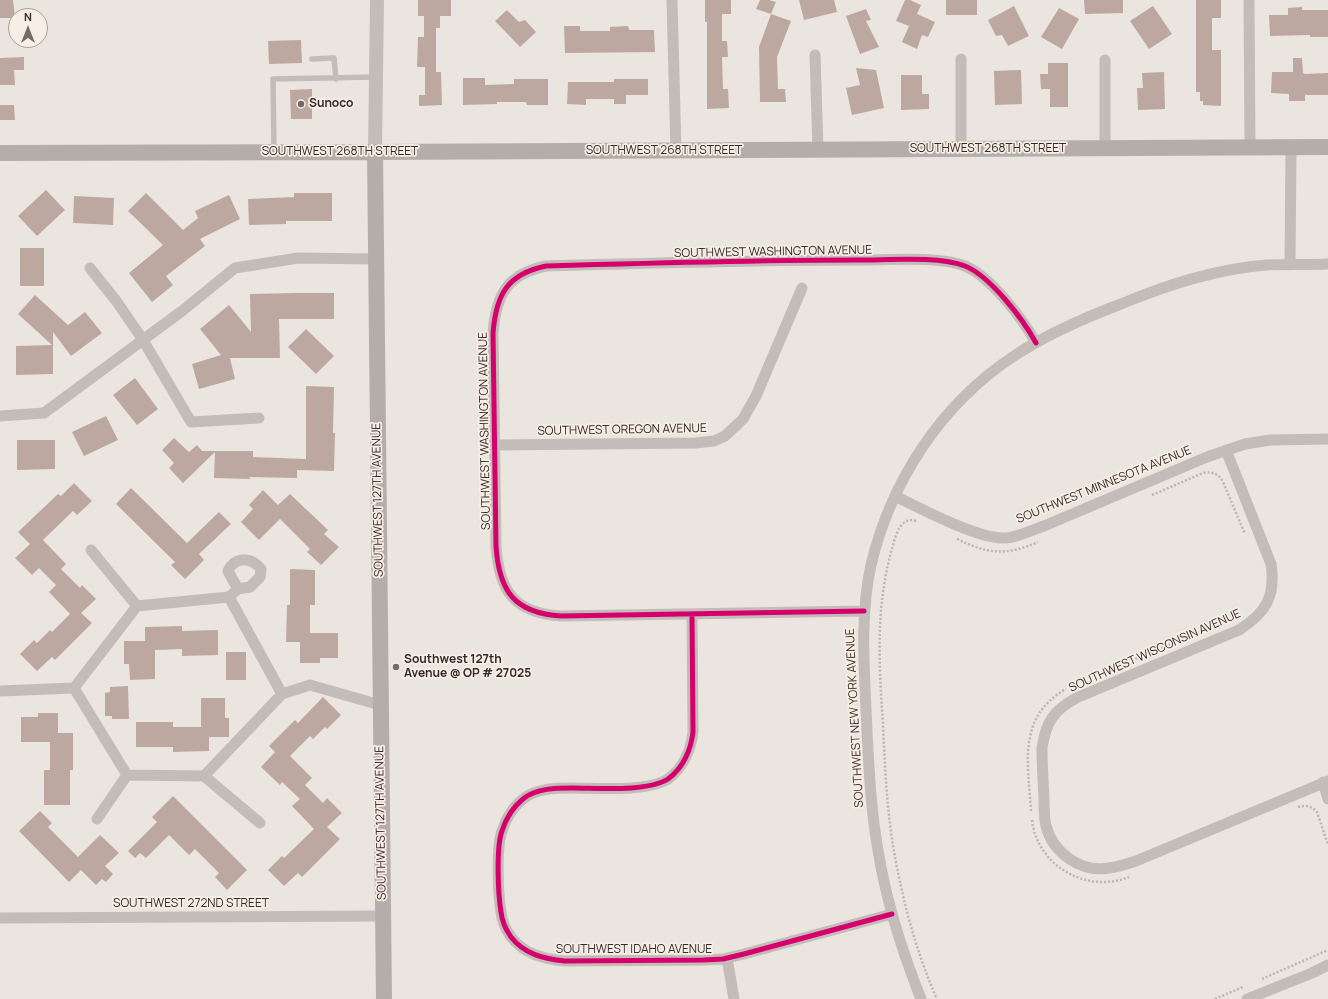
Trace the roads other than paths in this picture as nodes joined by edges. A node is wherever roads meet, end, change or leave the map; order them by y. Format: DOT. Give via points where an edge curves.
graph roads {
  1 [pos="377,0"];
  2 [pos="672,0"];
  3 [pos="1249,0"];
  4 [pos="815,55"];
  5 [pos="312,59"];
  6 [pos="961,59"];
  7 [pos="1105,60"];
  8 [pos="376,77"];
  9 [pos="336,79"];
  10 [pos="1250,148"];
  11 [pos="1291,148"];
  12 [pos="1328,148"];
  13 [pos="1105,149"];
  14 [pos="818,150"];
  15 [pos="961,150"];
  16 [pos="676,151"];
  17 [pos="274,152"];
  18 [pos="375,152"];
  19 [pos="0,153"];
  20 [pos="376,258"];
  21 [pos="1328,264"];
  22 [pos="1290,265"];
  23 [pos="90,268"];
  24 [pos="802,288"];
  25 [pos="143,340"];
  26 [pos="1036,343"];
  27 [pos="0,416"];
  28 [pos="259,418"];
  29 [pos="1328,439"];
  30 [pos="495,445"];
  31 [pos="1226,450"];
  32 [pos="895,496"];
  33 [pos="91,550"];
  34 [pos="238,589"];
  35 [pos="229,597"];
  36 [pos="137,606"];
  37 [pos="864,611"];
  38 [pos="692,614"];
  39 [pos="74,688"];
  40 [pos="0,691"];
  41 [pos="282,694"];
  42 [pos="380,705"];
  43 [pos="127,775"];
  44 [pos="204,776"];
  45 [pos="1326,781"];
  46 [pos="1328,799"];
  47 [pos="97,819"];
  48 [pos="260,823"];
  49 [pos="892,914"];
  50 [pos="382,916"];
  51 [pos="0,918"];
  52 [pos="727,958"];
  53 [pos="1328,965"];
  54 [pos="384,999"];
  55 [pos="734,999"];
  56 [pos="921,999"];
  57 [pos="1247,999"];
  1 -- 8 [label="street, SOUTHWEST 127TH AVENUE"];
  2 -- 16 [label="street"];
  3 -- 10 [label="street"];
  4 -- 14 [label="street"];
  5 -- 9 [label="lane" via="334,58"];
  6 -- 15 [label="street"];
  7 -- 13 [label="street"];
  8 -- 9 [label="lane"];
  8 -- 18 [label="street, SOUTHWEST 127TH AVENUE"];
  9 -- 17 [label="lane" via="273,79"];
  10 -- 11 [label="main road, SOUTHWEST 268TH STREET"];
  10 -- 13 [label="main road, SOUTHWEST 268TH STREET"];
  11 -- 12 [label="main road, SOUTHWEST 268TH STREET"];
  11 -- 22 [label="street"];
  13 -- 15 [label="main road, SOUTHWEST 268TH STREET"];
  14 -- 15 [label="main road, SOUTHWEST 268TH STREET"];
  14 -- 16 [label="main road, SOUTHWEST 268TH STREET"];
  16 -- 18 [label="main road, SOUTHWEST 268TH STREET"];
  17 -- 18 [label="main road, SOUTHWEST 268TH STREET"];
  17 -- 19 [label="main road, SOUTHWEST 268TH STREET"];
  18 -- 20 [label="main road, SOUTHWEST 127TH AVENUE"];
  20 -- 25 [label="street" via="298,258 236,268"];
  20 -- 42 [label="main road, SOUTHWEST 127TH AVENUE"];
  21 -- 22 [label="street, SOUTHWEST NEW YORK AVENUE"];
  22 -- 26 [label="street, SOUTHWEST NEW YORK AVENUE" via="1235,269 1179,282 1073,324"];
  23 -- 25 [label="street"];
  24 -- 30 [label="street, SOUTHWEST OREGON AVENUE" via="750,409 725,436 714,441 695,443"];
  25 -- 27 [label="street" via="44,413"];
  25 -- 28 [label="street" via="191,422"];
  26 -- 30 [label="street, SOUTHWEST WASHINGTON AVENUE" via="1022,320 977,272 966,266 942,261 815,260 532,269 512,280 497,303 493,333"];
  26 -- 32 [label="street, SOUTHWEST NEW YORK AVENUE" via="991,373 951,410 915,459"];
  29 -- 31 [label="street, SOUTHWEST MINNESOTA AVENUE" via="1264,440"];
  30 -- 38 [label="street, SOUTHWEST WASHINGTON AVENUE" via="497,563 503,584 514,600 548,616"];
  31 -- 32 [label="street, SOUTHWEST MINNESOTA AVENUE" via="1044,526 1006,538 966,529"];
  31 -- 45 [label="street, SOUTHWEST WISCONSIN AVENUE" via="1271,564 1272,589 1266,606 1252,622 1239,630 1076,698 1063,706 1048,725 1042,748 1046,825 1054,843 1070,860 1081,866 1109,869 1136,861"];
  32 -- 37 [label="street, SOUTHWEST NEW YORK AVENUE" via="871,566"];
  33 -- 36 [label="street"];
  34 -- 35 [label="street"];
  35 -- 36 [label="street"];
  35 -- 41 [label="street"];
  36 -- 39 [label="street"];
  37 -- 38 [label="street, SOUTHWEST WASHINGTON AVENUE"];
  37 -- 49 [label="street, SOUTHWEST NEW YORK AVENUE" via="871,788 877,848"];
  38 -- 52 [label="street, SOUTHWEST IDAHO AVENUE" via="693,732 687,756 667,779 652,785 541,791 515,806 506,818 501,832 501,913 504,925 519,946 549,960 666,961"];
  39 -- 40 [label="street"];
  39 -- 43 [label="street"];
  41 -- 42 [label="street" via="310,685"];
  41 -- 44 [label="street"];
  42 -- 50 [label="main road, SOUTHWEST 127TH AVENUE"];
  43 -- 44 [label="street"];
  43 -- 47 [label="street"];
  44 -- 48 [label="street"];
  45 -- 46 [label="street"];
  49 -- 52 [label="street, SOUTHWEST IDAHO AVENUE"];
  49 -- 56 [label="street, SOUTHWEST NEW YORK AVENUE"];
  50 -- 51 [label="street, SOUTHWEST 272ND STREET"];
  50 -- 54 [label="main road, SOUTHWEST 127TH AVENUE"];
  52 -- 55 [label="street"];
  53 -- 57 [label="street"];
}
